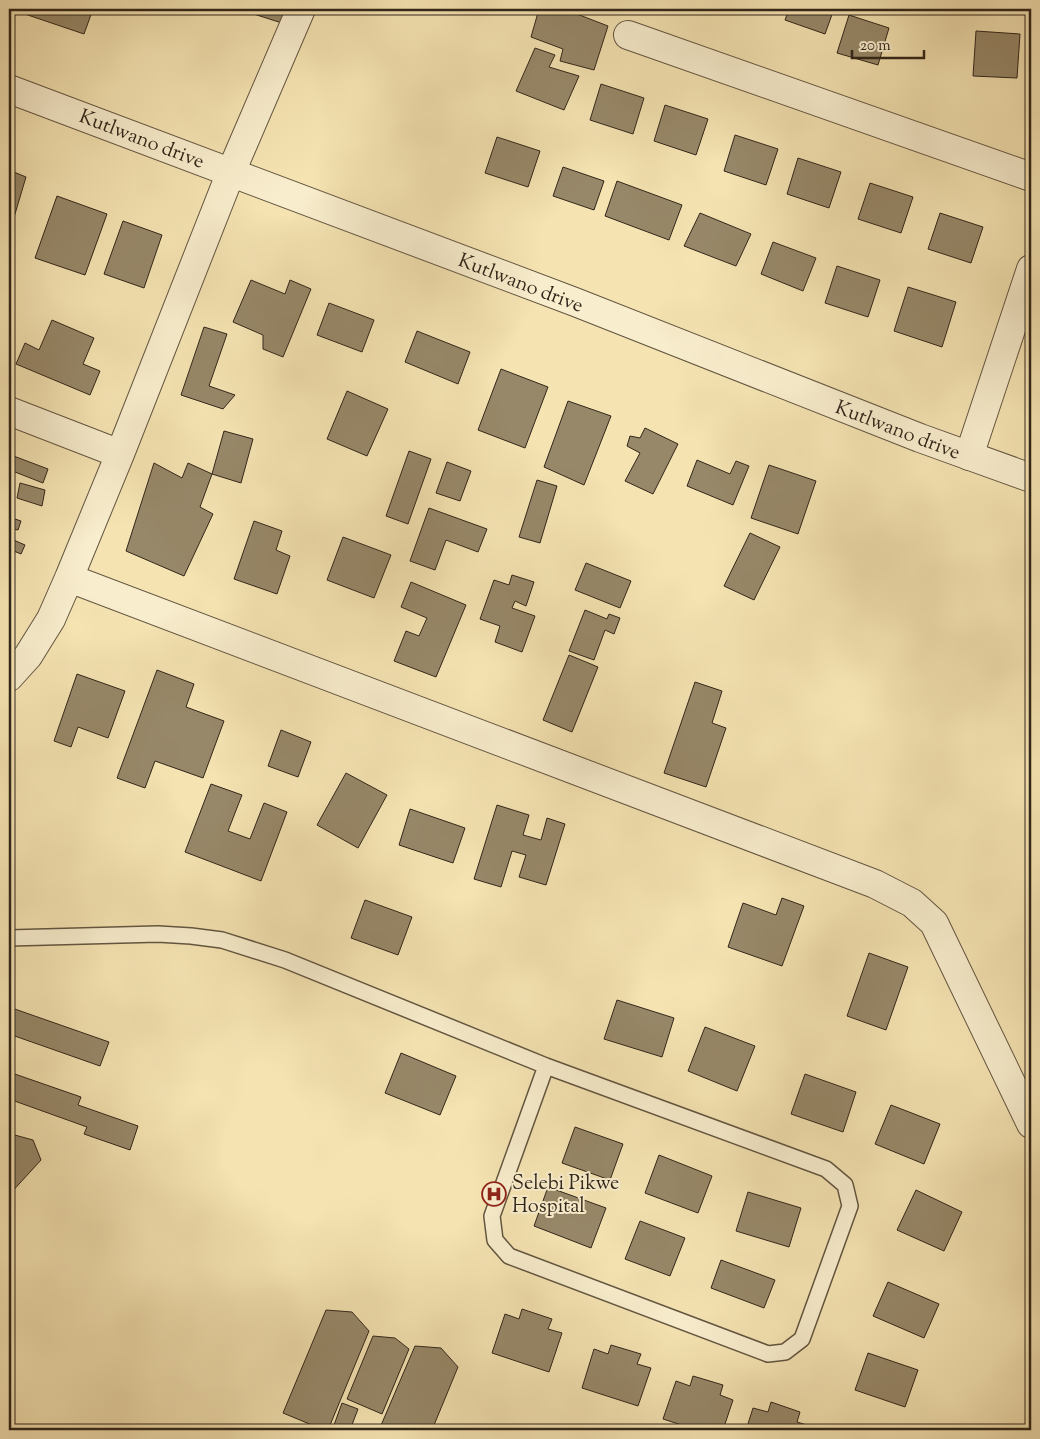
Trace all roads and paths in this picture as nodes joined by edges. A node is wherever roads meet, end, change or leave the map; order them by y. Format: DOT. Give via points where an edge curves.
graph roads {
  1 [pos="301,9"];
  2 [pos="628,35"];
  3 [pos="9,88"];
  4 [pos="231,172"];
  5 [pos="1031,177"];
  6 [pos="1031,268"];
  7 [pos="9,411"];
  8 [pos="120,454"];
  9 [pos="968,456"];
  10 [pos="1031,478"];
  11 [pos="69,578"];
  12 [pos="9,677"];
  13 [pos="9,938"];
  14 [pos="546,1066"];
  15 [pos="1031,1124"];
  1 -- 4 [label="street"];
  2 -- 5 [label="street"];
  3 -- 4 [label="street, Kutlwano drive"];
  4 -- 8 [label="street"];
  4 -- 9 [label="street, Kutlwano drive"];
  6 -- 9 [label="street"];
  7 -- 8 [label="street"];
  8 -- 11 [label="street"];
  9 -- 10 [label="street, Kutlwano drive"];
  11 -- 12 [label="street" via="51,619 28,656"];
  11 -- 15 [label="street" via="875,884 912,903 934,923"];
  13 -- 14 [label="lane" via="158,934 222,940 286,960"];
  14 -- 14 [label="lane" via="826,1168 845,1185 850,1206 802,1339 785,1352 768,1354 509,1256 495,1240 492,1216"];
}
